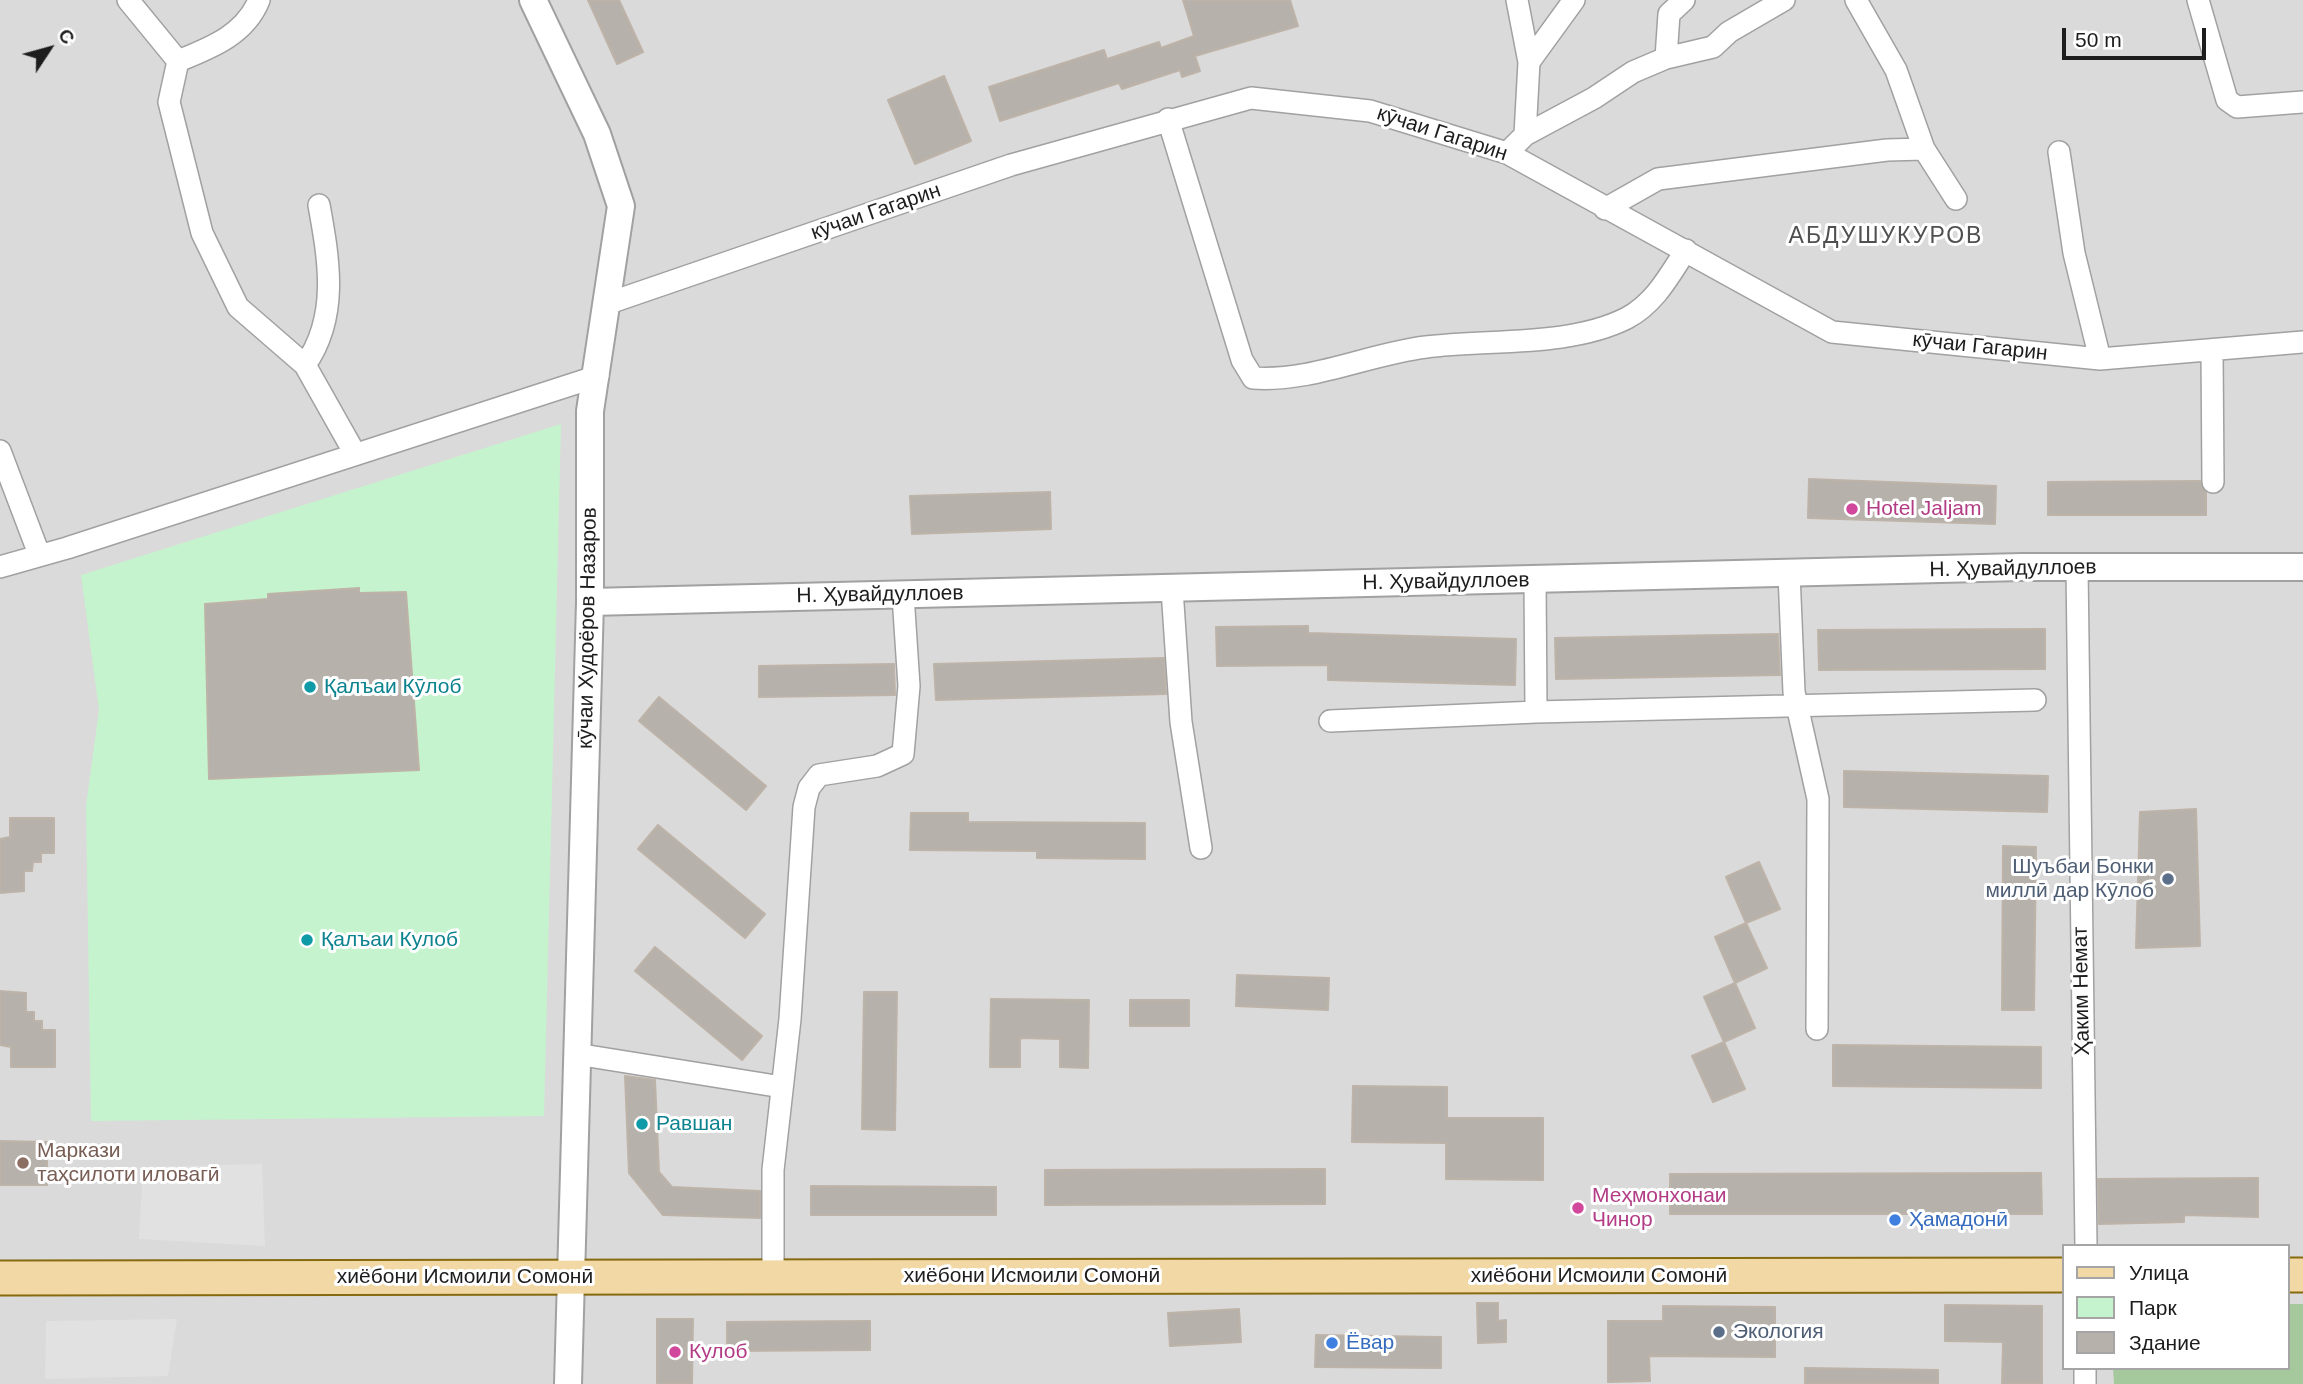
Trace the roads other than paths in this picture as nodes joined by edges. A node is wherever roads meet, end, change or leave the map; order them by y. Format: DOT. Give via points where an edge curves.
graph roads {
  1 [pos="128,0"];
  2 [pos="259,0"];
  3 [pos="533,0"];
  4 [pos="1517,0"];
  5 [pos="1574,0"];
  6 [pos="1684,0"];
  7 [pos="1784,0"];
  8 [pos="1856,0"];
  9 [pos="2197,0"];
  10 [pos="1666,58"];
  11 [pos="178,61"];
  12 [pos="1529,62"];
  13 [pos="2303,102"];
  14 [pos="1168,119"];
  15 [pos="1525,135"];
  16 [pos="1924,149"];
  17 [pos="2059,152"];
  18 [pos="1507,153"];
  19 [pos="1956,199"];
  20 [pos="319,205"];
  21 [pos="1605,209"];
  22 [pos="1686,250"];
  23 [pos="608,303"];
  24 [pos="2303,342"];
  25 [pos="2212,350"];
  26 [pos="2100,359"];
  27 [pos="305,365"];
  28 [pos="597,376"];
  29 [pos="0,451"];
  30 [pos="354,452"];
  31 [pos="2213,482"];
  32 [pos="39,554"];
  33 [pos="0,567"];
  34 [pos="2303,567"];
  35 [pos="2077,568"];
  36 [pos="1789,574"];
  37 [pos="1535,580"];
  38 [pos="1172,589"];
  39 [pos="902,595"];
  40 [pos="590,602"];
  41 [pos="2035,700"];
  42 [pos="1797,708"];
  43 [pos="1536,712"];
  44 [pos="1330,721"];
  45 [pos="1201,848"];
  46 [pos="1817,1029"];
  47 [pos="576,1054"];
  48 [pos="782,1087"];
  49 [pos="2086,1244"];
  50 [pos="2062,1275"];
  51 [pos="773,1276"];
  52 [pos="569,1277"];
  53 [pos="0,1278"];
  54 [pos="568,1384"];
  1 -- 11 [label="street"];
  2 -- 11 [label="street" via="244,25 216,45"];
  3 -- 23 [label="street, кӯчаи Худоёров Назаров" via="597,134 621,206"];
  4 -- 12 [label="street"];
  5 -- 12 [label="street"];
  6 -- 10 [label="street" via="1670,14"];
  7 -- 10 [label="street" via="1729,32 1713,47"];
  8 -- 16 [label="street" via="1896,70"];
  9 -- 13 [label="street" via="2227,100 2237,107"];
  10 -- 15 [label="street" via="1633,72"];
  11 -- 27 [label="street" via="169,102 202,233 238,307"];
  12 -- 15 [label="street"];
  14 -- 18 [label="street, кӯчаи Гагарин" via="1251,98 1370,111"];
  14 -- 22 [label="street" via="1242,360 1253,377 1282,380 1424,347 1586,333 1627,318 1652,301"];
  14 -- 23 [label="street, кӯчаи Гагарин" via="1011,165"];
  15 -- 18 [label="street"];
  16 -- 19 [label="street"];
  16 -- 21 [label="street" via="1887,149 1658,179"];
  17 -- 26 [label="street" via="2074,253"];
  18 -- 21 [label="street, кӯчаи Гагарин"];
  20 -- 27 [label="street" via="329,261 328,318 319,345"];
  21 -- 22 [label="street, кӯчаи Гагарин"];
  22 -- 26 [label="street, кӯчаи Гагарин" via="1832,332"];
  23 -- 28 [label="street, кӯчаи Худоёров Назаров"];
  24 -- 25 [label="street, кӯчаи Гагарин"];
  25 -- 26 [label="street, кӯчаи Гагарин"];
  25 -- 31 [label="street"];
  27 -- 30 [label="street"];
  28 -- 30 [label="street"];
  28 -- 40 [label="street, кӯчаи Худоёров Назаров" via="590,411"];
  29 -- 32 [label="street"];
  30 -- 32 [label="street"];
  32 -- 33 [label="street"];
  34 -- 35 [label="street, Н. Ҳувайдуллоев"];
  35 -- 36 [label="street, Н. Ҳувайдуллоев"];
  35 -- 49 [label="street, Ҳаким Немат"];
  36 -- 37 [label="street, Н. Ҳувайдуллоев"];
  36 -- 42 [label="street"];
  37 -- 38 [label="street, Н. Ҳувайдуллоев"];
  37 -- 43 [label="street"];
  38 -- 39 [label="street, Н. Ҳувайдуллоев"];
  38 -- 45 [label="street" via="1181,722"];
  39 -- 40 [label="street, Н. Ҳувайдуллоев"];
  39 -- 48 [label="street" via="909,685 903,754 877,766 818,775 804,807"];
  40 -- 47 [label="street, кӯчаи Худоёров Назаров"];
  41 -- 42 [label="street"];
  42 -- 43 [label="street"];
  42 -- 46 [label="street" via="1818,799"];
  43 -- 44 [label="street"];
  47 -- 48 [label="street"];
  47 -- 52 [label="street, кӯчаи Худоёров Назаров"];
  48 -- 51 [label="street" via="773,1170"];
  50 -- 51 [label="main road, хиёбони Исмоили Сомонӣ"];
  51 -- 52 [label="main road, хиёбони Исмоили Сомонӣ"];
  52 -- 53 [label="main road, хиёбони Исмоили Сомонӣ"];
  52 -- 54 [label="street, кӯчаи Худоёров Назаров"];
}
